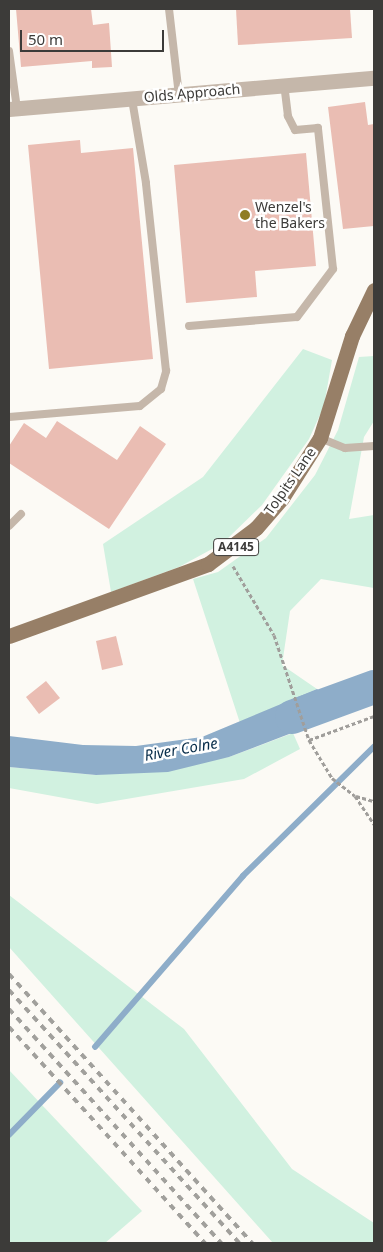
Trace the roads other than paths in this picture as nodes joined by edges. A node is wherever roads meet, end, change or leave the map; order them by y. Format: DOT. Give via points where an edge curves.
graph roads {
  1 [pos="169,9"];
  2 [pos="9,51"];
  3 [pos="374,78"];
  4 [pos="284,84"];
  5 [pos="179,95"];
  6 [pos="132,99"];
  7 [pos="13,109"];
  8 [pos="374,290"];
  9 [pos="190,326"];
  10 [pos="9,417"];
  11 [pos="320,438"];
  12 [pos="374,446"];
  13 [pos="21,514"];
  14 [pos="9,526"];
  15 [pos="9,636"];
  1 -- 5 [label="lane"];
  2 -- 7 [label="lane"];
  3 -- 4 [label="street, Olds Approach"];
  4 -- 5 [label="street, Olds Approach"];
  4 -- 9 [label="lane" via="288,116 295,130 318,128 333,269 296,318"];
  5 -- 6 [label="street, Olds Approach"];
  6 -- 7 [label="street, Olds Approach"];
  6 -- 10 [label="lane" via="146,183 166,371 161,389 140,406"];
  8 -- 11 [label="main road, Tolpits Lane / A4145" via="352,336"];
  11 -- 12 [label="lane" via="345,448"];
  11 -- 15 [label="main road, Tolpits Lane / A4145" via="282,498 230,552 180,576"];
  13 -- 14 [label="lane"];
}
